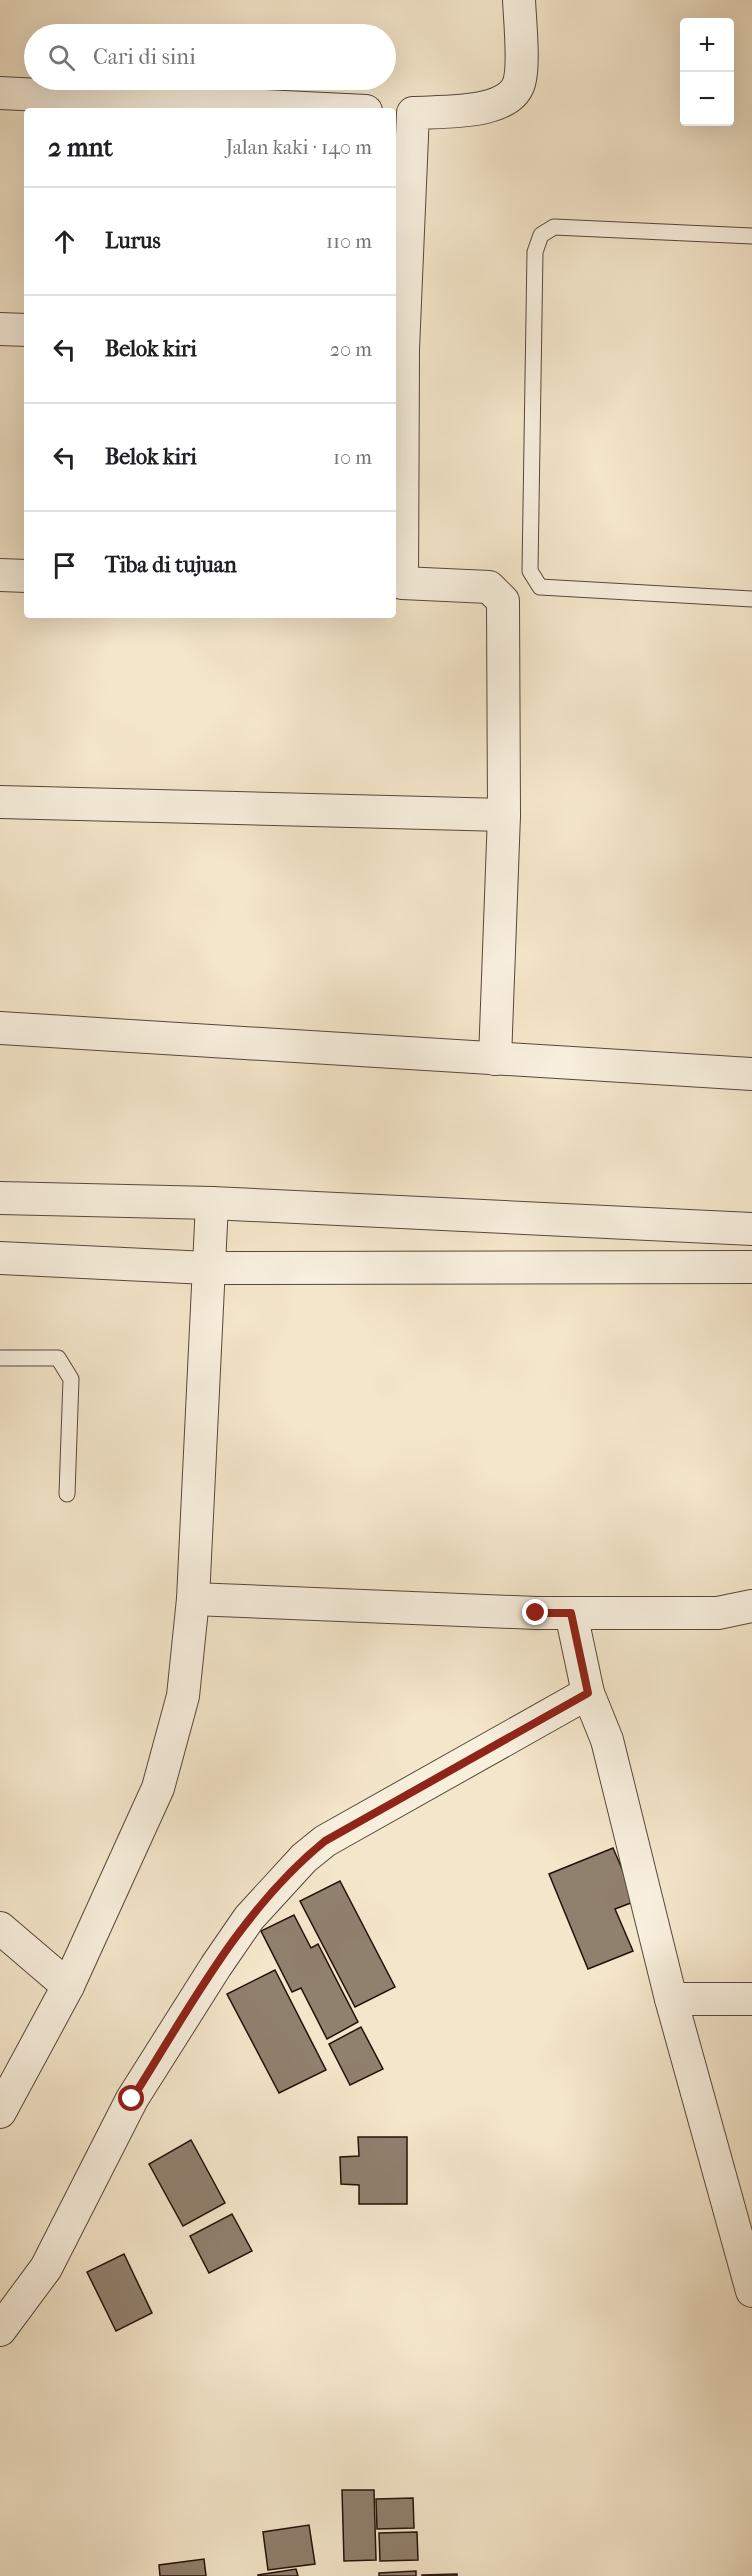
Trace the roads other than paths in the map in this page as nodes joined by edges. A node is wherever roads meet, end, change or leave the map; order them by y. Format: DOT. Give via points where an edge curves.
graph roads {
  1 [pos="519,0"];
  2 [pos="0,93"];
  3 [pos="305,108"];
  4 [pos="403,113"];
  5 [pos="752,236"];
  6 [pos="0,329"];
  7 [pos="24,330"];
  8 [pos="398,348"];
  9 [pos="0,575"];
  10 [pos="24,576"];
  11 [pos="398,583"];
  12 [pos="752,599"];
  13 [pos="0,802"];
  14 [pos="504,815"];
  15 [pos="0,1028"];
  16 [pos="495,1059"];
  17 [pos="752,1074"];
  18 [pos="0,1198"];
  19 [pos="212,1203"];
  20 [pos="752,1229"];
  21 [pos="0,1258"];
  22 [pos="752,1267"];
  23 [pos="207,1268"];
  24 [pos="0,1358"];
  25 [pos="67,1494"];
  26 [pos="193,1599"];
  27 [pos="752,1606"];
  28 [pos="571,1613"];
  29 [pos="588,1693"];
  30 [pos="0,1928"];
  31 [pos="68,1986"];
  32 [pos="671,1999"];
  33 [pos="752,1999"];
  34 [pos="0,2112"];
  35 [pos="752,2291"];
  36 [pos="0,2330"];
  1 -- 4 [label="street" via="520,80 506,101 491,107"];
  2 -- 3 [label="street"];
  4 -- 8 [label="street"];
  5 -- 12 [label="lane" via="554,227 541,235 535,252 530,571 540,587"];
  6 -- 7 [label="street"];
  8 -- 11 [label="street"];
  9 -- 10 [label="street"];
  11 -- 14 [label="street" via="489,587 503,601"];
  13 -- 14 [label="street"];
  14 -- 16 [label="street"];
  15 -- 16 [label="street"];
  16 -- 17 [label="street"];
  18 -- 19 [label="street"];
  19 -- 20 [label="street"];
  19 -- 23 [label="street"];
  21 -- 23 [label="street"];
  22 -- 23 [label="street"];
  23 -- 26 [label="street"];
  24 -- 25 [label="lane" via="58,1358 71,1379"];
  26 -- 28 [label="street"];
  26 -- 31 [label="street" via="183,1696 158,1788"];
  27 -- 28 [label="street" via="718,1613"];
  28 -- 29 [label="street"];
  29 -- 32 [label="street" via="607,1740"];
  29 -- 36 [label="street" via="325,1841 249,1918 132,2099 46,2268"];
  30 -- 31 [label="street"];
  31 -- 34 [label="street"];
  32 -- 33 [label="street"];
  32 -- 35 [label="street"];
}
